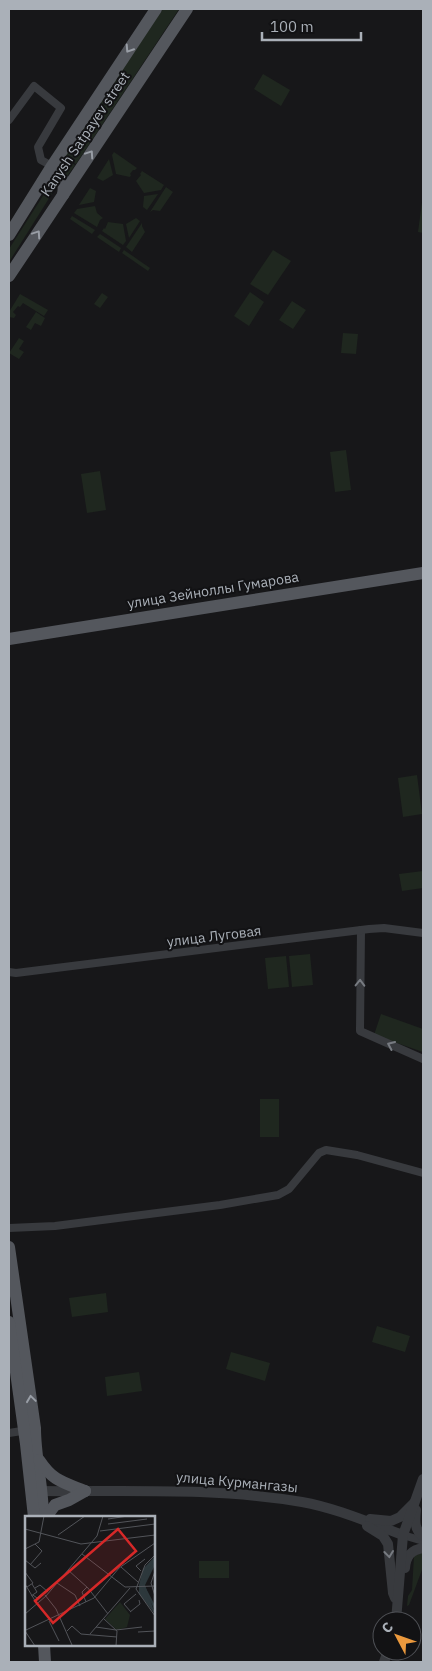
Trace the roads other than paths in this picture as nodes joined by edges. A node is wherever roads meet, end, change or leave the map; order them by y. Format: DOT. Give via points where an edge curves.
graph roads {
  1 [pos="156,9"];
  2 [pos="186,9"];
  3 [pos="9,120"];
  4 [pos="52,166"];
  5 [pos="43,181"];
  6 [pos="63,194"];
  7 [pos="9,235"];
  8 [pos="9,276"];
  9 [pos="423,573"];
  10 [pos="9,639"];
  11 [pos="361,930"];
  12 [pos="423,933"];
  13 [pos="9,972"];
  14 [pos="423,1059"];
  15 [pos="423,1173"];
  16 [pos="9,1228"];
  17 [pos="9,1247"];
  18 [pos="9,1322"];
  19 [pos="30,1429"];
  20 [pos="9,1433"];
  21 [pos="37,1458"];
  22 [pos="423,1479"];
  23 [pos="37,1491"];
  24 [pos="85,1491"];
  25 [pos="417,1499"];
  26 [pos="34,1516"];
  27 [pos="45,1516"];
  28 [pos="46,1516"];
  29 [pos="360,1518"];
  30 [pos="403,1535"];
  31 [pos="423,1536"];
  32 [pos="423,1541"];
  33 [pos="423,1548"];
  34 [pos="398,1603"];
  35 [pos="397,1611"];
  36 [pos="44,1646"];
  37 [pos="45,1662"];
  1 -- 4 [label="main road, Kanysh Satpayev street, one-way"];
  6 -- 2 [label="main road, Kanysh Satpayev street, one-way"];
  3 -- 4 [label="street" via="34,86 62,108 38,147 42,160"];
  4 -- 5 [label="main road, Kanysh Satpayev street"];
  5 -- 6 [label="main road" via="55,174 60,177 64,181"];
  5 -- 7 [label="main road, Kanysh Satpayev street"];
  8 -- 6 [label="main road, Kanysh Satpayev street, one-way"];
  9 -- 10 [label="main road, улица Зейноллы Гумарова"];
  11 -- 12 [label="street, улица Луговая" via="384,928"];
  11 -- 13 [label="street, улица Луговая"];
  14 -- 11 [label="street, one-way" via="360,1031"];
  15 -- 16 [label="street" via="326,1150 319,1153 289,1189 278,1195 55,1226"];
  19 -- 17 [label="main road, one-way"];
  18 -- 19 [label="main road"];
  19 -- 20 [label="street"];
  19 -- 21 [label="main road"];
  19 -- 23 [label="main road"];
  21 -- 23 [label="main road"];
  21 -- 24 [label="main road" via="52,1477"];
  22 -- 25 [label="street"];
  23 -- 24 [label="street, улица Курмангазы"];
  23 -- 26 [label="main road"];
  23 -- 27 [label="main road"];
  24 -- 28 [label="main road" via="55,1505"];
  24 -- 29 [label="street, улица Курмангазы" via="255,1496 303,1502"];
  25 -- 29 [label="street" via="400,1517 391,1521"];
  25 -- 30 [label="street"];
  25 -- 31 [label="street" via="415,1524"];
  29 -- 30 [label="street, улица Курмангазы"];
  29 -- 34 [label="street, one-way" via="388,1544 393,1593"];
  30 -- 32 [label="street, улица Курмангазы"];
  30 -- 34 [label="street"];
  33 -- 34 [label="street" via="413,1550 406,1559"];
  34 -- 35 [label="street"];
  36 -- 37 [label="main road"];
}
